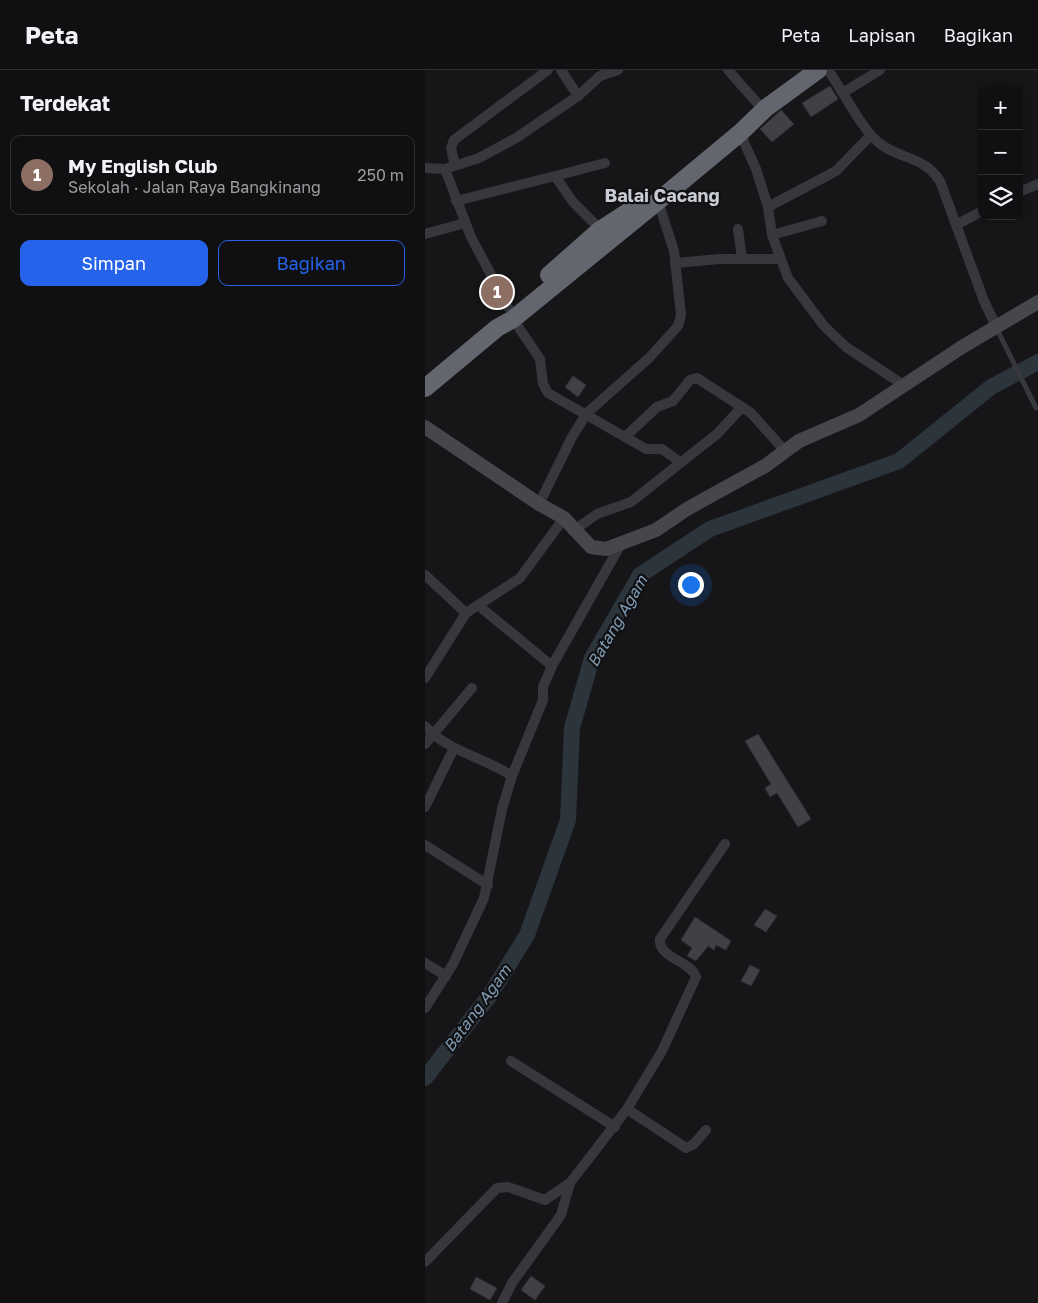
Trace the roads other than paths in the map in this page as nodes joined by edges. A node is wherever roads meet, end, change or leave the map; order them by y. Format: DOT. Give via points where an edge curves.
graph roads {
  1 [pos="549,70"];
  2 [pos="561,70"];
  3 [pos="618,70"];
  4 [pos="728,70"];
  5 [pos="804,70"];
  6 [pos="818,70"];
  7 [pos="828,70"];
  8 [pos="880,70"];
  9 [pos="844,92"];
  10 [pos="578,96"];
  11 [pos="759,105"];
  12 [pos="740,133"];
  13 [pos="870,136"];
  14 [pos="605,163"];
  15 [pos="450,167"];
  16 [pos="425,168"];
  17 [pos="555,176"];
  18 [pos="1038,184"];
  19 [pos="1023,190"];
  20 [pos="456,201"];
  21 [pos="658,201"];
  22 [pos="768,206"];
  23 [pos="639,210"];
  24 [pos="978,213"];
  25 [pos="822,221"];
  26 [pos="465,223"];
  27 [pos="956,225"];
  28 [pos="738,229"];
  29 [pos="425,234"];
  30 [pos="605,235"];
  31 [pos="772,235"];
  32 [pos="742,259"];
  33 [pos="780,259"];
  34 [pos="675,263"];
  35 [pos="1038,302"];
  36 [pos="510,313"];
  37 [pos="993,320"];
  38 [pos="425,373"];
  39 [pos="905,386"];
  40 [pos="425,388"];
  41 [pos="742,407"];
  42 [pos="1037,408"];
  43 [pos="587,414"];
  44 [pos="425,427"];
  45 [pos="625,437"];
  46 [pos="780,446"];
  47 [pos="680,462"];
  48 [pos="539,504"];
  49 [pos="564,518"];
  50 [pos="573,531"];
  51 [pos="621,544"];
  52 [pos="425,575"];
  53 [pos="479,606"];
  54 [pos="466,613"];
  55 [pos="551,669"];
  56 [pos="425,678"];
  57 [pos="472,688"];
  58 [pos="428,729"];
  59 [pos="425,744"];
  60 [pos="454,748"];
  61 [pos="509,774"];
  62 [pos="425,807"];
  63 [pos="725,844"];
  64 [pos="425,845"];
  65 [pos="485,883"];
  66 [pos="425,963"];
  67 [pos="447,976"];
  68 [pos="425,1008"];
  69 [pos="511,1061"];
  70 [pos="627,1109"];
  71 [pos="615,1127"];
  72 [pos="706,1130"];
  73 [pos="570,1183"];
  74 [pos="425,1262"];
  75 [pos="502,1303"];
  1 -- 15 [label="street" via="453,140"];
  2 -- 10 [label="street"];
  3 -- 10 [label="street" via="600,76"];
  4 -- 11 [label="street"];
  5 -- 11 [label="highway"];
  6 -- 12 [label="highway" via="766,108"];
  7 -- 9 [label="street"];
  8 -- 9 [label="street"];
  9 -- 13 [label="street"];
  10 -- 15 [label="street" via="512,141 479,158"];
  11 -- 23 [label="highway"];
  12 -- 21 [label="highway"];
  12 -- 22 [label="street"];
  13 -- 22 [label="street" via="836,171"];
  13 -- 27 [label="street" via="887,149 919,161 934,172"];
  14 -- 17 [label="street"];
  15 -- 16 [label="street"];
  15 -- 20 [label="street"];
  17 -- 20 [label="street"];
  17 -- 30 [label="street" via="573,202"];
  18 -- 19 [label="street"];
  20 -- 26 [label="street"];
  21 -- 23 [label="highway"];
  21 -- 34 [label="street" via="671,238"];
  22 -- 31 [label="street"];
  23 -- 30 [label="highway"];
  24 -- 27 [label="street"];
  25 -- 31 [label="street"];
  26 -- 29 [label="street"];
  26 -- 36 [label="street"];
  27 -- 37 [label="street"];
  28 -- 32 [label="street"];
  30 -- 36 [label="highway"];
  31 -- 33 [label="street"];
  32 -- 33 [label="street"];
  32 -- 34 [label="street"];
  33 -- 39 [label="street" via="788,278 824,326 846,347"];
  34 -- 43 [label="street" via="681,315 678,326 649,358"];
  35 -- 37 [label="street"];
  36 -- 38 [label="highway"];
  36 -- 40 [label="highway" via="497,328"];
  36 -- 43 [label="street" via="540,359 545,390"];
  37 -- 39 [label="street"];
  37 -- 42 [label="lane"];
  39 -- 46 [label="street" via="859,415"];
  41 -- 45 [label="street" via="694,378 673,401 657,407"];
  41 -- 46 [label="street"];
  41 -- 47 [label="street" via="717,434"];
  43 -- 45 [label="street"];
  43 -- 48 [label="street"];
  44 -- 48 [label="street"];
  45 -- 47 [label="street" via="648,450 662,449"];
  46 -- 51 [label="street" via="765,466 656,530"];
  47 -- 50 [label="street" via="627,505 597,514"];
  48 -- 49 [label="street"];
  49 -- 50 [label="street"];
  49 -- 53 [label="street" via="520,578"];
  50 -- 51 [label="street" via="599,550"];
  51 -- 55 [label="street"];
  52 -- 54 [label="street"];
  53 -- 54 [label="street"];
  53 -- 55 [label="street"];
  54 -- 56 [label="street"];
  55 -- 61 [label="street" via="543,687 543,700"];
  57 -- 58 [label="street"];
  58 -- 59 [label="street"];
  58 -- 60 [label="street"];
  60 -- 61 [label="street"];
  60 -- 62 [label="street"];
  61 -- 65 [label="street"];
  63 -- 70 [label="street" via="660,939 663,950 694,971 696,978 662,1051"];
  64 -- 65 [label="street"];
  65 -- 67 [label="street" via="483,901"];
  66 -- 67 [label="street"];
  67 -- 68 [label="street"];
  69 -- 71 [label="street"];
  70 -- 71 [label="street"];
  70 -- 72 [label="street" via="686,1148"];
  71 -- 73 [label="street"];
  73 -- 74 [label="street" via="545,1200 508,1187 497,1188"];
  73 -- 75 [label="street" via="561,1215 512,1283"];
}
